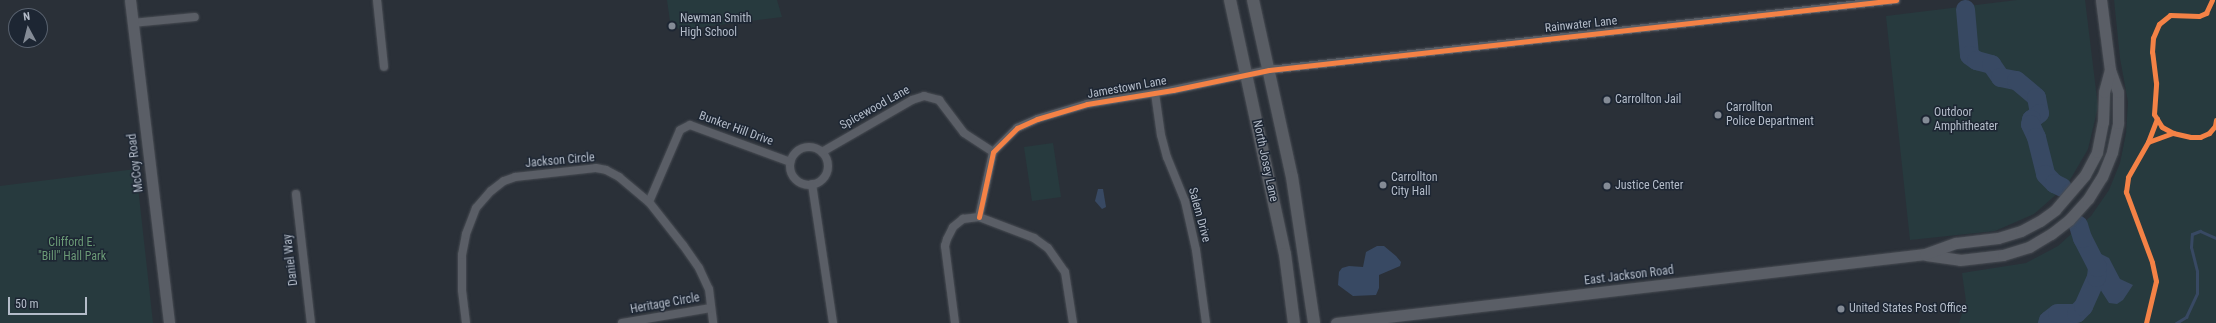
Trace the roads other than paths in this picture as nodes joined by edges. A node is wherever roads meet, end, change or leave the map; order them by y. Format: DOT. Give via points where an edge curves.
graph roads {
  1 [pos="130,0"];
  2 [pos="376,0"];
  3 [pos="1230,0"];
  4 [pos="1254,0"];
  5 [pos="1896,0"];
  6 [pos="2101,0"];
  7 [pos="1874,1"];
  8 [pos="195,17"];
  9 [pos="132,23"];
  10 [pos="384,67"];
  11 [pos="1270,70"];
  12 [pos="2110,70"];
  13 [pos="1246,74"];
  14 [pos="1156,93"];
  15 [pos="822,152"];
  16 [pos="993,152"];
  17 [pos="790,162"];
  18 [pos="812,184"];
  19 [pos="296,194"];
  20 [pos="649,202"];
  21 [pos="979,217"];
  22 [pos="1925,254"];
  23 [pos="711,308"];
  24 [pos="169,323"];
  25 [pos="311,323"];
  26 [pos="466,323"];
  27 [pos="622,323"];
  28 [pos="713,323"];
  29 [pos="833,323"];
  30 [pos="955,323"];
  31 [pos="1073,323"];
  32 [pos="1206,323"];
  33 [pos="1294,323"];
  34 [pos="1314,323"];
  35 [pos="1336,323"];
  1 -- 9 [label="street, McCoy Road"];
  2 -- 10 [label="street"];
  3 -- 13 [label="main road, North Josey Lane"];
  4 -- 11 [label="main road, North Josey Lane"];
  5 -- 7 [label="street, Rainwater Lane"];
  6 -- 12 [label="street, East Jackson Road"];
  7 -- 11 [label="street, Rainwater Lane"];
  8 -- 9 [label="street"];
  9 -- 24 [label="street, McCoy Road"];
  11 -- 13 [label="street, Jamestown Lane"];
  11 -- 34 [label="main road, North Josey Lane" via="1292,177"];
  12 -- 22 [label="street, East Jackson Road" via="2104,92 2103,122 2097,152 2086,175 2055,210 2040,221 1998,238 1956,243"];
  12 -- 22 [label="street, East Jackson Road" via="2118,92 2118,123 2112,152 2102,177 2088,199 2069,220 2029,247 2003,255 1960,260"];
  13 -- 14 [label="street, Jamestown Lane" via="1233,79"];
  13 -- 33 [label="main road, North Josey Lane" via="1285,254"];
  14 -- 16 [label="street, Jamestown Lane" via="1086,104 1037,119 1017,128"];
  14 -- 32 [label="street, Salem Drive" via="1161,135 1185,200 1196,250"];
  15 -- 16 [label="street, Spicewood Lane" via="912,100 924,96 939,100 964,132"];
  15 -- 17 [label="street" via="806,147 796,152"];
  15 -- 18 [label="street" via="827,168 822,179"];
  16 -- 21 [label="street"];
  17 -- 18 [label="street" via="795,179 800,183"];
  17 -- 20 [label="street, Bunker Hill Drive" via="690,125 680,130"];
  18 -- 29 [label="street"];
  19 -- 25 [label="street, Daniel Way"];
  20 -- 23 [label="street, Jackson Circle" via="699,268 709,289"];
  20 -- 26 [label="street, Jackson Circle" via="619,177 596,168 515,177 504,181 476,208 466,234 462,255 462,290"];
  21 -- 30 [label="street" via="963,219 953,227 947,239"];
  21 -- 31 [label="street" via="1034,238 1048,248 1065,272"];
  22 -- 35 [label="street, East Jackson Road"];
  23 -- 27 [label="street, Heritage Circle"];
  23 -- 28 [label="street, Jackson Circle"];
}
